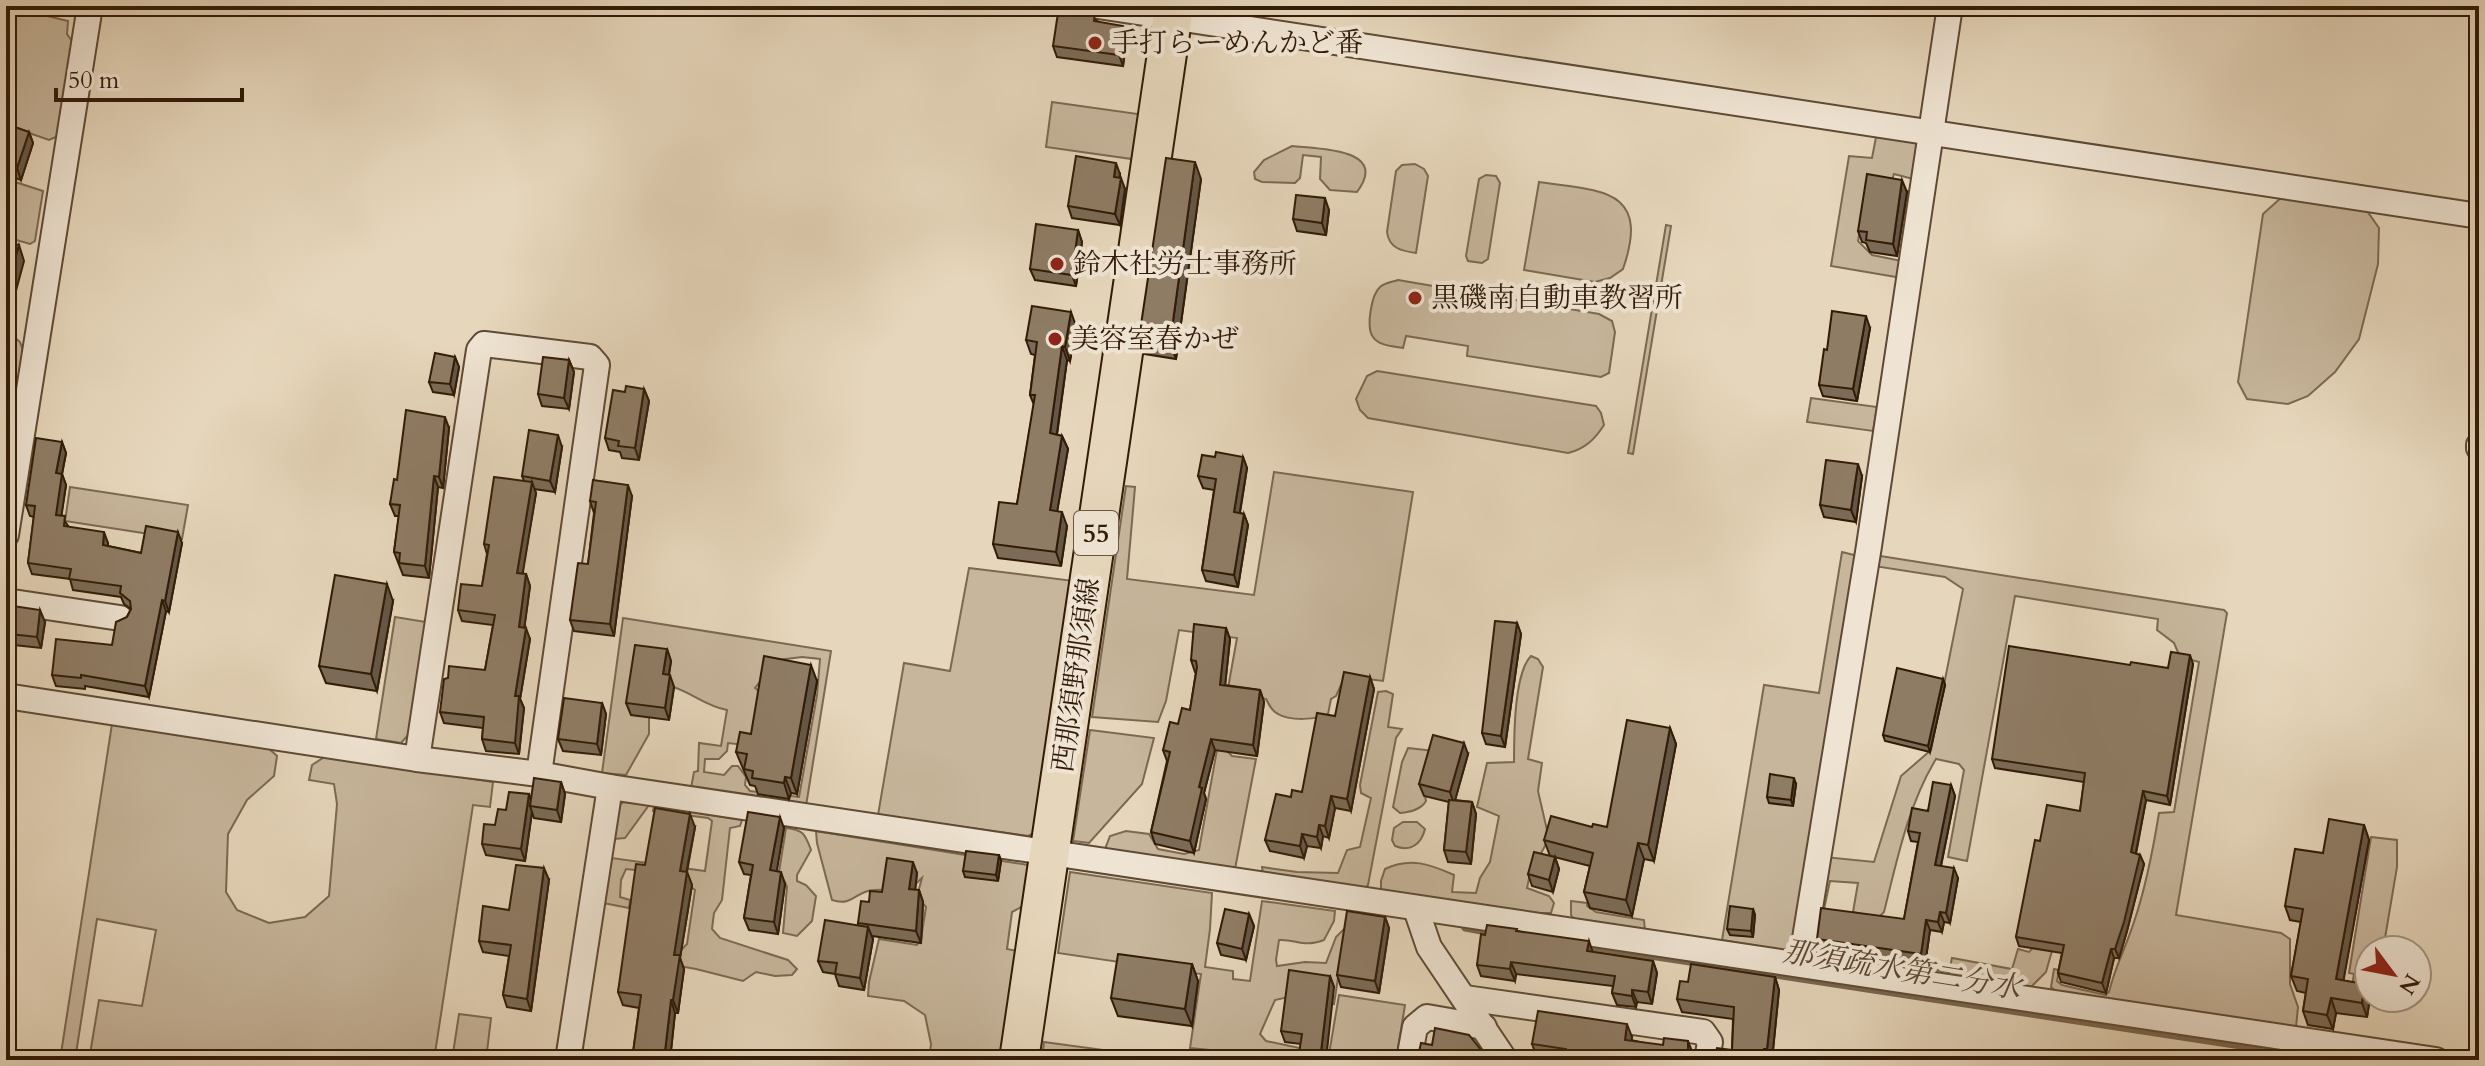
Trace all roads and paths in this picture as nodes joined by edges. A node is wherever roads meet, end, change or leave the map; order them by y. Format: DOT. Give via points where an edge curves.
graph roads {
  1 [pos="90,6"];
  2 [pos="1098,6"];
  3 [pos="1950,6"];
  4 [pos="1173,12"];
  5 [pos="1930,132"];
  6 [pos="2479,216"];
  7 [pos="6,535"];
  8 [pos="6,601"];
  9 [pos="120,618"];
  10 [pos="6,696"];
  11 [pos="417,759"];
  12 [pos="539,774"];
  13 [pos="610,787"];
  14 [pos="1049,854"];
  15 [pos="1416,909"];
  16 [pos="1801,963"];
  17 [pos="1465,998"];
  18 [pos="1484,1027"];
  19 [pos="568,1060"];
  20 [pos="1019,1060"];
  21 [pos="1409,1060"];
  22 [pos="1505,1060"];
  23 [pos="1707,1060"];
  24 [pos="2436,1060"];
  1 -- 7 [label="street"];
  2 -- 4 [label="street"];
  3 -- 5 [label="street"];
  4 -- 5 [label="street"];
  4 -- 14 [label="main road, 西那須野那須線 / 55"];
  5 -- 6 [label="street"];
  5 -- 16 [label="street"];
  8 -- 9 [label="street"];
  10 -- 11 [label="street"];
  11 -- 12 [label="street"];
  11 -- 12 [label="street" via="479,350 484,344 590,357 597,365"];
  12 -- 13 [label="street"];
  13 -- 14 [label="street"];
  13 -- 19 [label="street"];
  14 -- 15 [label="street"];
  14 -- 20 [label="main road, 西那須野那須線 / 55"];
  15 -- 16 [label="street"];
  15 -- 17 [label="street" via="1429,947"];
  16 -- 24 [label="street"];
  17 -- 18 [label="street"];
  17 -- 23 [label="street" via="1703,1032 1710,1042"];
  18 -- 21 [label="street" via="1427,1017 1415,1027"];
  18 -- 22 [label="street"];
}
